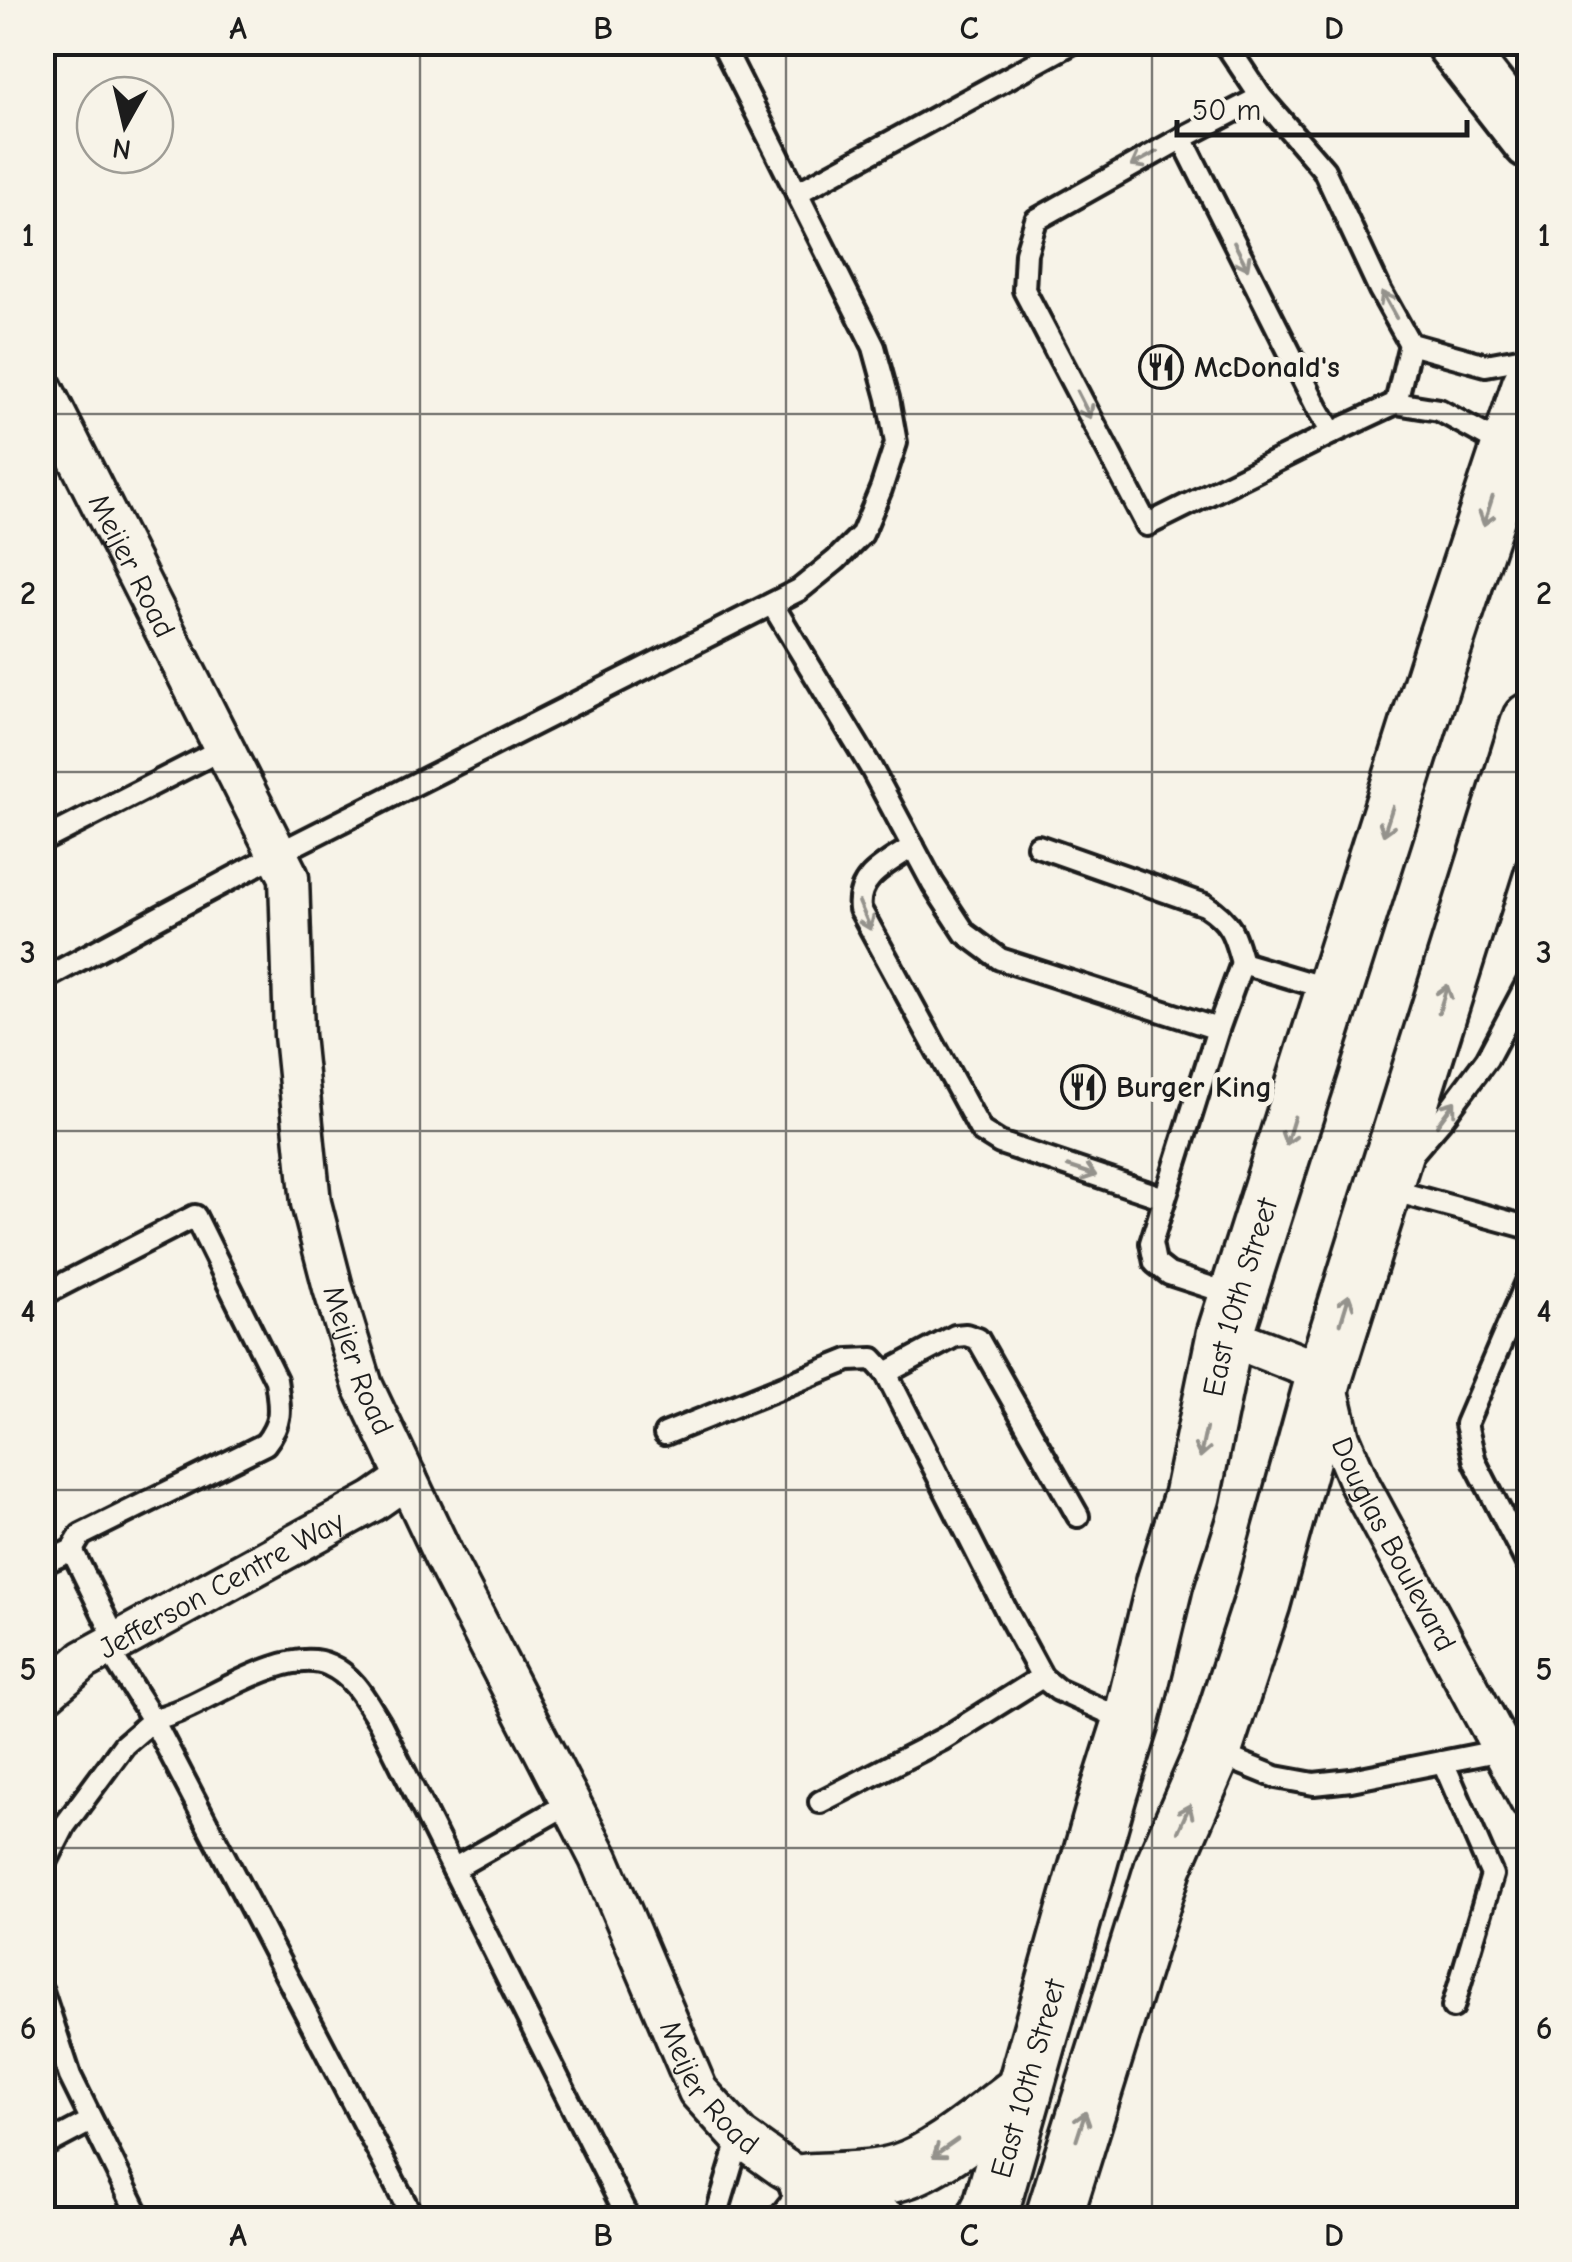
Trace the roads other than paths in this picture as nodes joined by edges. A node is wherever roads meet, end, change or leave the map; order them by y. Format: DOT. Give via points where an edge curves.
graph roads {
  1 [pos="721,42"];
  2 [pos="1074,42"];
  3 [pos="1222,42"];
  4 [pos="1452,42"];
  5 [pos="1497,42"];
  6 [pos="1530,86"];
  7 [pos="1261,97"];
  8 [pos="1182,138"];
  9 [pos="1530,142"];
  10 [pos="796,193"];
  11 [pos="1410,344"];
  12 [pos="1530,357"];
  13 [pos="1530,386"];
  14 [pos="42,387"];
  15 [pos="1396,403"];
  16 [pos="1332,432"];
  17 [pos="1509,448"];
  18 [pos="772,604"];
  19 [pos="1530,721"];
  20 [pos="224,748"];
  21 [pos="42,841"];
  22 [pos="912,846"];
  23 [pos="1038,846"];
  24 [pos="277,854"];
  25 [pos="1242,962"];
  26 [pos="1530,978"];
  27 [pos="42,980"];
  28 [pos="1334,991"];
  29 [pos="1218,1029"];
  30 [pos="1383,1188"];
  31 [pos="1164,1198"];
  32 [pos="1530,1228"];
  33 [pos="1530,1275"];
  34 [pos="42,1295"];
  35 [pos="1232,1315"];
  36 [pos="886,1373"];
  37 [pos="1325,1374"];
  38 [pos="666,1434"];
  39 [pos="407,1478"];
  40 [pos="1078,1516"];
  41 [pos="72,1550"];
  42 [pos="42,1564"];
  43 [pos="1530,1569"];
  44 [pos="112,1644"];
  45 [pos="1042,1677"];
  46 [pos="42,1696"];
  47 [pos="153,1720"];
  48 [pos="1131,1723"];
  49 [pos="1516,1743"];
  50 [pos="1213,1752"];
  51 [pos="1442,1762"];
  52 [pos="1530,1800"];
  53 [pos="571,1802"];
  54 [pos="820,1802"];
  55 [pos="453,1869"];
  56 [pos="42,1870"];
  57 [pos="42,1990"];
  58 [pos="1452,2006"];
  59 [pos="1024,2091"];
  60 [pos="91,2121"];
  61 [pos="740,2137"];
  62 [pos="42,2147"];
  63 [pos="792,2201"];
  64 [pos="140,2220"];
  65 [pos="414,2220"];
  66 [pos="629,2220"];
  67 [pos="715,2220"];
  68 [pos="888,2220"];
  69 [pos="986,2220"];
  70 [pos="1053,2220"];
  1 -- 10 [label="lane"];
  2 -- 10 [label="lane"];
  3 -- 7 [label="lane"];
  4 -- 9 [label="main road"];
  5 -- 6 [label="main road"];
  7 -- 8 [label="lane"];
  11 -- 7 [label="lane, one-way" via="1324,170"];
  8 -- 16 [label="lane, one-way"];
  8 -- 16 [label="lane, one-way" via="1036,220 1024,290 1147,525"];
  10 -- 18 [label="lane" via="874,348 896,442 862,534 799,590"];
  11 -- 12 [label="lane" via="1486,366"];
  11 -- 15 [label="lane"];
  13 -- 17 [label="main road, East 10th Street"];
  14 -- 20 [label="street, Meijer Road"];
  15 -- 16 [label="lane"];
  15 -- 17 [label="lane" via="1438,410"];
  17 -- 28 [label="main road, East 10th Street, one-way"];
  18 -- 22 [label="lane"];
  18 -- 24 [label="lane"];
  30 -- 19 [label="main road, East 10th Street, one-way"];
  20 -- 21 [label="lane"];
  20 -- 24 [label="street, Meijer Road"];
  22 -- 29 [label="lane" via="965,933 1000,959"];
  22 -- 31 [label="lane, one-way" via="865,880 860,910 981,1131"];
  23 -- 25 [label="lane" via="1204,905 1230,926"];
  24 -- 27 [label="lane"];
  24 -- 39 [label="street, Meijer Road" via="289,876 294,1035 311,1203 363,1386"];
  25 -- 28 [label="lane"];
  25 -- 29 [label="lane"];
  30 -- 26 [label="lane, one-way" via="1487,1058"];
  28 -- 35 [label="main road, East 10th Street, one-way"];
  29 -- 31 [label="lane"];
  30 -- 32 [label="lane"];
  37 -- 30 [label="main road, East 10th Street, one-way"];
  31 -- 35 [label="lane" via="1151,1243 1155,1263"];
  33 -- 43 [label="lane" via="1466,1424 1475,1462"];
  34 -- 41 [label="lane" via="195,1216 276,1380 279,1402 278,1427 265,1444 82,1534"];
  35 -- 37 [label="street"];
  35 -- 48 [label="main road, East 10th Street, one-way"];
  36 -- 38 [label="lane" via="873,1359 849,1360"];
  36 -- 40 [label="lane" via="955,1336 978,1339"];
  36 -- 45 [label="lane"];
  37 -- 49 [label="street, Douglas Boulevard" via="1360,1486"];
  37 -- 50 [label="main road, East 10th Street"];
  39 -- 44 [label="street, Jefferson Centre Way"];
  39 -- 53 [label="street, Meijer Road"];
  41 -- 42 [label="lane"];
  41 -- 44 [label="lane"];
  44 -- 46 [label="street, Jefferson Centre Way"];
  44 -- 47 [label="lane"];
  45 -- 48 [label="lane"];
  45 -- 54 [label="lane" via="943,1739"];
  47 -- 55 [label="lane" via="247,1676 305,1660 328,1664 354,1683 380,1723"];
  47 -- 56 [label="lane" via="124,1746 65,1825"];
  47 -- 65 [label="lane"];
  48 -- 59 [label="main road, East 10th Street"];
  49 -- 51 [label="lane"];
  49 -- 52 [label="street, Douglas Boulevard"];
  50 -- 51 [label="lane" via="1314,1784"];
  70 -- 50 [label="main road, East 10th Street, one-way" via="1164,1865"];
  51 -- 58 [label="lane" via="1492,1875"];
  53 -- 55 [label="lane"];
  53 -- 61 [label="street, Meijer Road" via="698,2091"];
  55 -- 66 [label="lane"];
  57 -- 60 [label="lane"];
  59 -- 63 [label="main road, one-way" via="911,2168"];
  59 -- 69 [label="main road, East 10th Street"];
  60 -- 62 [label="lane"];
  60 -- 64 [label="lane"];
  61 -- 63 [label="street, Meijer Road" via="782,2167"];
  61 -- 67 [label="lane"];
  63 -- 68 [label="street, Meijer Road"];
}
